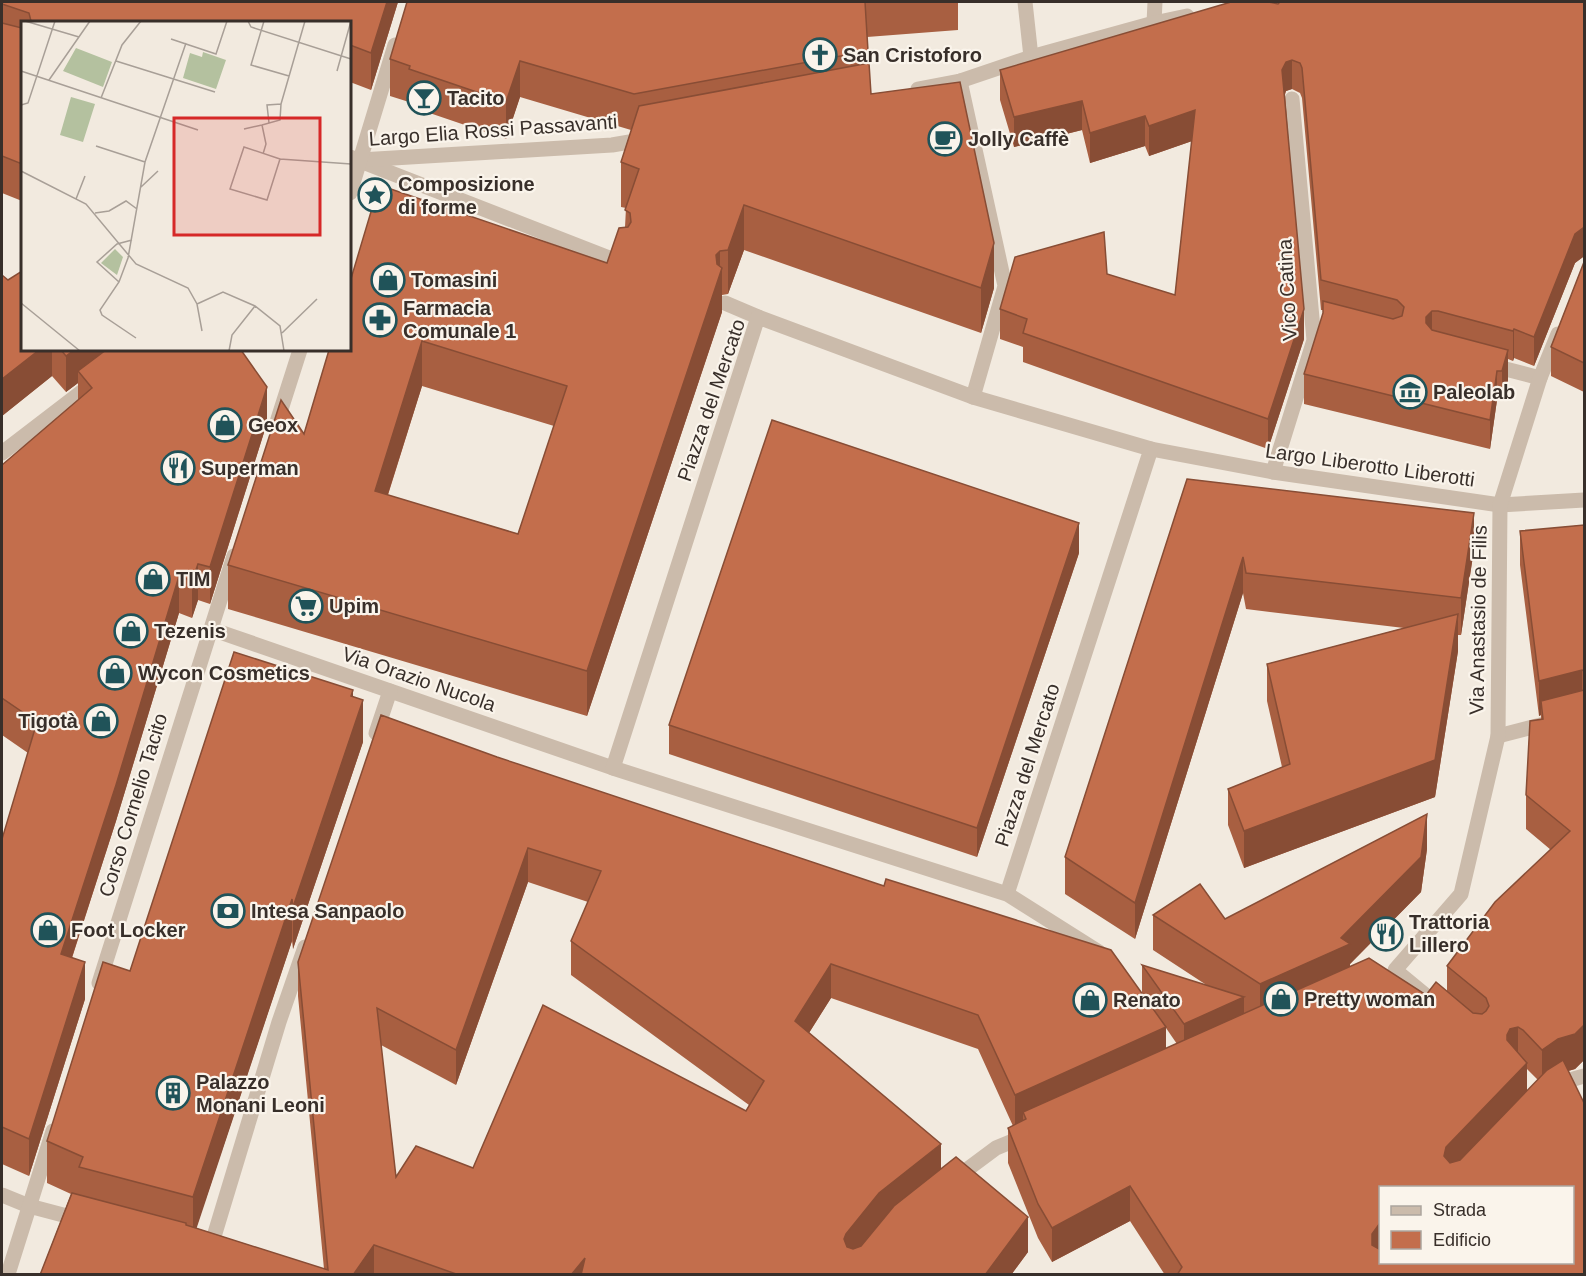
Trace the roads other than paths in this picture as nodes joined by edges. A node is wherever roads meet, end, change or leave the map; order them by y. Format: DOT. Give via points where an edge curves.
graph roads {
  1 [pos="1025,2"];
  2 [pos="1155,2"];
  3 [pos="1198,14"];
  4 [pos="1154,23"];
  5 [pos="398,35"];
  6 [pos="1031,57"];
  7 [pos="960,81"];
  8 [pos="902,92"];
  9 [pos="1292,99"];
  10 [pos="658,137"];
  11 [pos="355,158"];
  12 [pos="351,186"];
  13 [pos="622,263"];
  14 [pos="725,303"];
  15 [pos="759,317"];
  16 [pos="1563,323"];
  17 [pos="300,351"];
  18 [pos="1477,361"];
  19 [pos="106,374"];
  20 [pos="1540,378"];
  21 [pos="973,398"];
  22 [pos="272,439"];
  23 [pos="1151,449"];
  24 [pos="2,453"];
  25 [pos="1273,472"];
  26 [pos="1584,500"];
  27 [pos="1500,505"];
  28 [pos="239,540"];
  29 [pos="211,629"];
  30 [pos="390,691"];
  31 [pos="1584,714"];
  32 [pos="1498,736"];
  33 [pos="372,746"];
  34 [pos="613,768"];
  35 [pos="1007,894"];
  36 [pos="309,934"];
  37 [pos="1107,962"];
  38 [pos="96,994"];
  39 [pos="1446,1012"];
  40 [pos="1583,1082"];
  41 [pos="1541,1097"];
  42 [pos="57,1117"];
  43 [pos="1040,1129"];
  44 [pos="945,1187"];
  45 [pos="2,1195"];
  46 [pos="29,1206"];
  47 [pos="97,1224"];
  48 [pos="210,1253"];
  49 [pos="8,1275"];
  1 -- 6 [label="street"];
  2 -- 4 [label="street"];
  3 -- 4 [label="street"];
  4 -- 6 [label="street"];
  5 -- 11 [label="street"];
  6 -- 7 [label="street"];
  7 -- 8 [label="street"];
  7 -- 21 [label="street" via="1005,286"];
  9 -- 25 [label="street, Vico Catina" via="1319,319"];
  10 -- 11 [label="street, Largo Elia Rossi Passavanti" via="612,145"];
  11 -- 12 [label="street"];
  11 -- 13 [label="street, Largo Elia Rossi Passavanti"];
  14 -- 15 [label="street"];
  15 -- 21 [label="street, Piazza del Mercato"];
  15 -- 34 [label="street, Piazza del Mercato"];
  16 -- 20 [label="street, Via Anastasio de Filis"];
  17 -- 22 [label="street"];
  18 -- 20 [label="street"];
  19 -- 24 [label="street"];
  20 -- 27 [label="street, Via Anastasio de Filis"];
  21 -- 23 [label="street, Piazza del Mercato"];
  23 -- 25 [label="street, Largo Liberotto Liberotti"];
  23 -- 35 [label="street, Piazza del Mercato"];
  25 -- 27 [label="street, Largo Liberotto Liberotti"];
  26 -- 27 [label="street, Largo Liberotto Liberotti"];
  27 -- 32 [label="street, Via Anastasio de Filis"];
  28 -- 29 [label="street, Corso Cornelio Tacito"];
  29 -- 30 [label="street, Via Orazio Nucola"];
  29 -- 38 [label="street, Corso Cornelio Tacito"];
  30 -- 33 [label="street"];
  30 -- 34 [label="street, Via Orazio Nucola"];
  31 -- 32 [label="street, Via Anastasio de Filis"];
  32 -- 39 [label="street, Via Anastasio de Filis" via="1461,894 1390,973"];
  34 -- 35 [label="street"];
  35 -- 37 [label="street" via="1101,953"];
  36 -- 48 [label="street"];
  40 -- 41 [label="street" via="1563,1082"];
  42 -- 46 [label="street"];
  43 -- 44 [label="street" via="996,1148"];
  45 -- 46 [label="street"];
  46 -- 47 [label="street"];
  46 -- 49 [label="street"];
}
